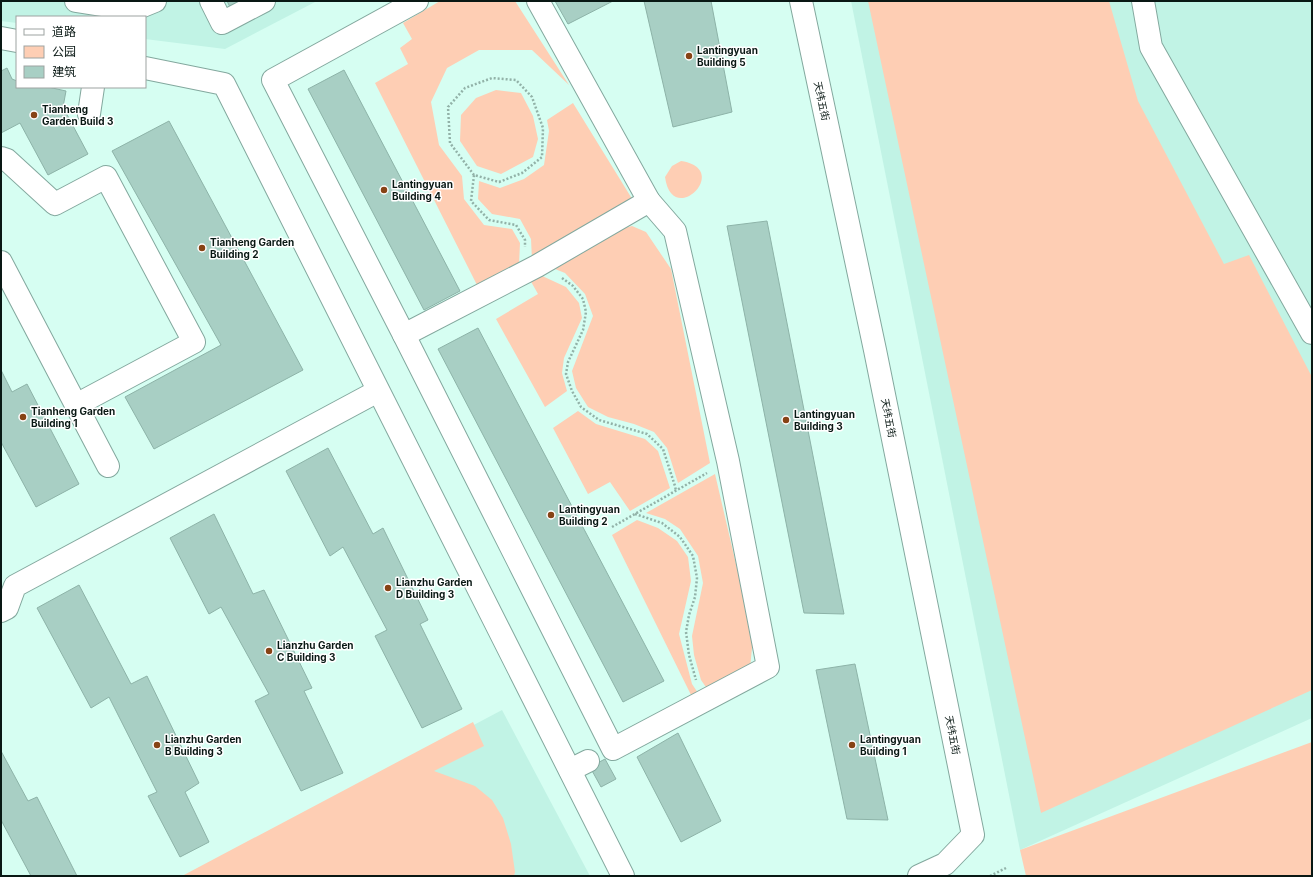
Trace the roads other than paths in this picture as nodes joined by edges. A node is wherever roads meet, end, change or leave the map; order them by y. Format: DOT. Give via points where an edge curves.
graph roads {
  1 [pos="76,1"];
  2 [pos="155,1"];
  3 [pos="211,1"];
  4 [pos="264,1"];
  5 [pos="417,1"];
  6 [pos="538,1"];
  7 [pos="801,1"];
  8 [pos="1143,1"];
  9 [pos="1,38"];
  10 [pos="16,41"];
  11 [pos="146,68"];
  12 [pos="93,88"];
  13 [pos="89,114"];
  14 [pos="1,158"];
  15 [pos="649,202"];
  16 [pos="1,262"];
  17 [pos="1312,333"];
  18 [pos="404,335"];
  19 [pos="378,391"];
  20 [pos="76,405"];
  21 [pos="108,466"];
  22 [pos="1,611"];
  23 [pos="623,876"];
  24 [pos="919,876"];
  1 -- 2 [label="street" via="133,10"];
  3 -- 4 [label="street" via="222,23"];
  5 -- 18 [label="street" via="273,80"];
  6 -- 15 [label="street"];
  7 -- 24 [label="street, 天纬五街" via="973,835 945,864"];
  8 -- 17 [label="street" via="1151,48"];
  9 -- 10 [label="street"];
  11 -- 19 [label="street" via="231,81"];
  12 -- 13 [label="street"];
  14 -- 20 [label="street" via="7,160 56,204 106,177 194,342"];
  15 -- 18 [label="street" via="531,269"];
  15 -- 18 [label="street" via="675,231 728,461 768,667 708,700 613,749"];
  16 -- 20 [label="street"];
  19 -- 22 [label="street" via="15,586 7,608"];
  19 -- 23 [label="street" via="579,766"];
  20 -- 21 [label="street"];
}
